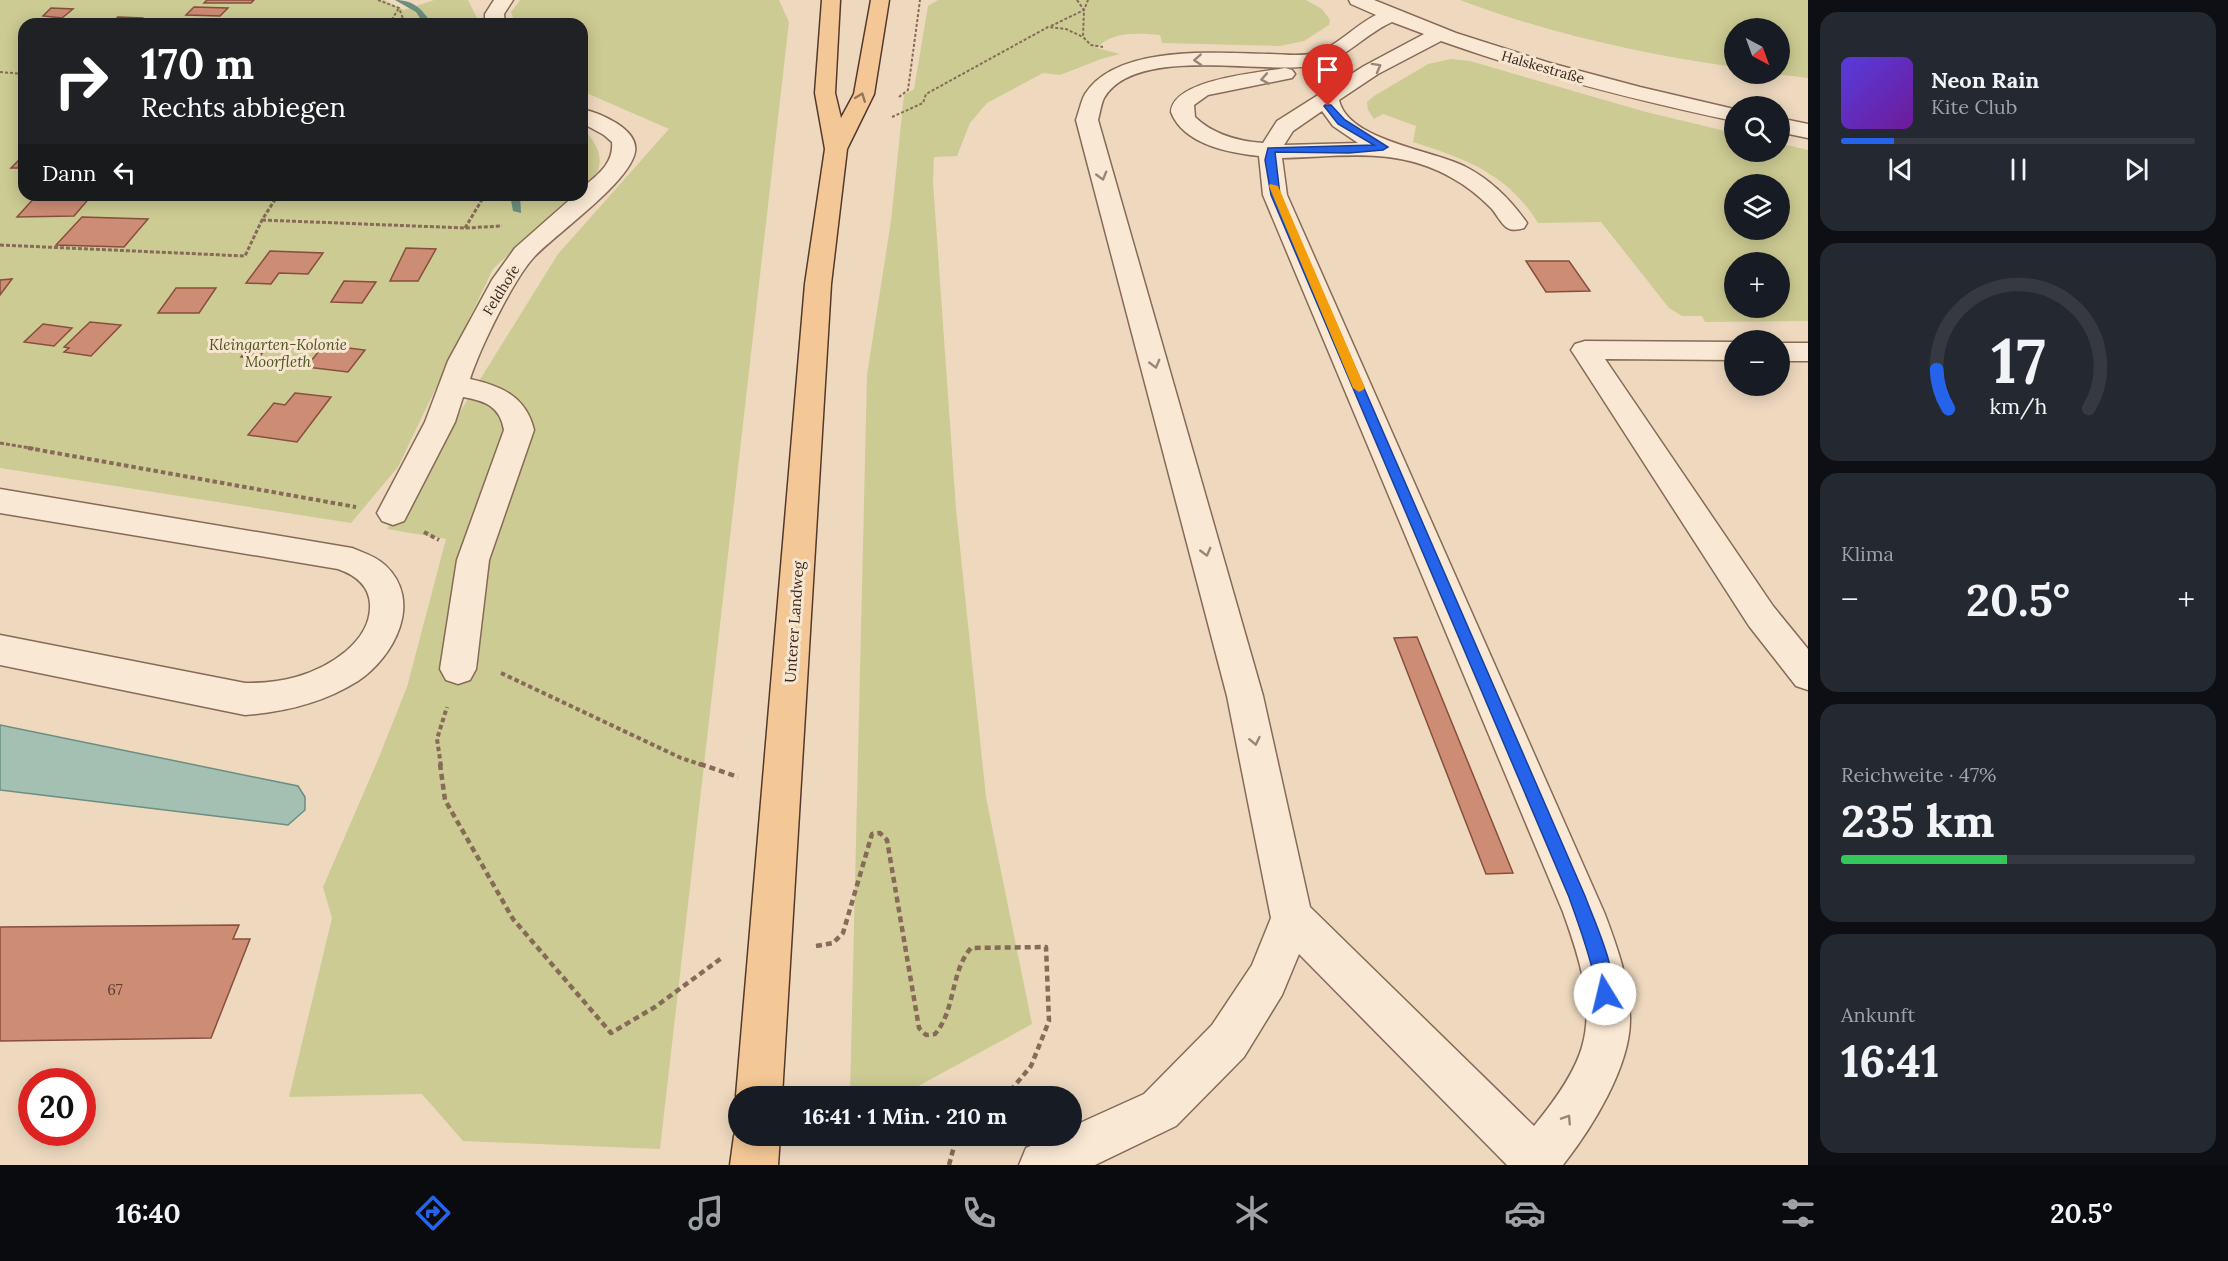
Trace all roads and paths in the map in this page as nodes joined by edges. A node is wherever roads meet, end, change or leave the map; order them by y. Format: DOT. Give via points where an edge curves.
graph roads {
  1 [pos="378,0"];
  2 [pos="504,0"];
  3 [pos="831,0"];
  4 [pos="880,0"];
  5 [pos="1088,0"];
  6 [pos="1358,0"];
  7 [pos="399,8"];
  8 [pos="1391,15"];
  9 [pos="393,18"];
  10 [pos="403,18"];
  11 [pos="492,18"];
  12 [pos="1048,27"];
  13 [pos="1439,34"];
  14 [pos="1083,37"];
  15 [pos="1319,58"];
  16 [pos="0,72"];
  17 [pos="18,74"];
  18 [pos="1328,97"];
  19 [pos="1724,114"];
  20 [pos="588,118"];
  21 [pos="1790,127"];
  22 [pos="1808,131"];
  23 [pos="1383,147"];
  24 [pos="836,149"];
  25 [pos="1271,150"];
  26 [pos="588,196"];
  27 [pos="274,201"];
  28 [pos="481,201"];
  29 [pos="583,201"];
  30 [pos="262,220"];
  31 [pos="1515,223"];
  32 [pos="465,228"];
  33 [pos="551,230"];
  34 [pos="0,245"];
  35 [pos="1724,351"];
  36 [pos="1790,352"];
  37 [pos="1808,352"];
  38 [pos="454,385"];
  39 [pos="0,443"];
  40 [pos="0,501"];
  41 [pos="393,513"];
  42 [pos="472,560"];
  43 [pos="0,650"];
  44 [pos="458,669"];
  45 [pos="1808,675"];
  46 [pos="781,806"];
  47 [pos="1292,918"];
  48 [pos="770,954"];
  49 [pos="760,1086"];
  50 [pos="1014,1086"];
  51 [pos="756,1146"];
  52 [pos="954,1146"];
  53 [pos="1533,1163"];
  54 [pos="754,1165"];
  55 [pos="949,1165"];
  56 [pos="1043,1165"];
  1 -- 7 [label="path"];
  2 -- 11 [label="street"];
  3 -- 24 [label="main road, Unterer Landweg" via="825,93"];
  24 -- 4 [label="main road, Unterer Landweg, one-way" via="864,94"];
  5 -- 12 [label="path" via="1084,10"];
  6 -- 8 [label="street, Halskestraße"];
  7 -- 9 [label="path"];
  7 -- 10 [label="path"];
  8 -- 13 [label="street, Halskestraße"];
  8 -- 15 [label="street"];
  12 -- 14 [label="path" via="1071,29"];
  12 -- 24 [label="path" via="926,93 923,103"];
  18 -- 13 [label="street, one-way"];
  13 -- 19 [label="street, Halskestraße" via="1647,96"];
  15 -- 25 [label="street, one-way" via="1278,76 1202,90 1182,105 1187,122 1205,135 1228,144"];
  15 -- 47 [label="street, one-way" via="1150,64 1110,78 1088,107 1087,120 1245,696"];
  16 -- 17 [label="path"];
  18 -- 23 [label="street" via="1328,106 1341,122"];
  18 -- 25 [label="street" via="1286,126"];
  20 -- 26 [label="street, Feldhofe" via="618,135 625,150 613,173"];
  21 -- 22 [label="street"];
  23 -- 25 [label="street"];
  23 -- 31 [label="street" via="1458,171 1494,197"];
  24 -- 46 [label="main road, Unterer Landweg" via="818,284"];
  53 -- 25 [label="street, one-way" via="1587,1087 1606,1040 1603,976 1577,896 1275,195"];
  27 -- 30 [label="path"];
  28 -- 32 [label="path"];
  29 -- 33 [label="street, Feldhofe"];
  30 -- 32 [label="path"];
  30 -- 34 [label="path" via="245,256"];
  32 -- 33 [label="path" via="519,225"];
  33 -- 38 [label="street, Feldhofe" via="524,253 505,280 471,342"];
  35 -- 45 [label="street" via="1585,350 1755,606"];
  36 -- 37 [label="street"];
  38 -- 41 [label="street, Feldhofe" via="440,422"];
  38 -- 42 [label="street" via="500,398 519,424 515,446"];
  39 -- 41 [label="path"];
  40 -- 43 [label="street" via="341,557 373,574 383,588 388,616 380,636 364,656 304,690 279,697 245,699"];
  41 -- 42 [label="path"];
  42 -- 44 [label="street"];
  44 -- 46 [label="path" via="507,674 681,758 734,774"];
  44 -- 48 [label="path" via="437,739 445,800 513,919 611,1033 655,1007 724,956"];
  46 -- 48 [label="main road, Unterer Landweg"];
  47 -- 53 [label="street"];
  47 -- 56 [label="street" via="1267,980 1228,1041 1160,1110"];
  48 -- 49 [label="main road, Unterer Landweg"];
  48 -- 50 [label="path" via="836,943 845,932 872,834 880,833 887,840 919,1028 926,1035 935,1034 943,1025 962,958 971,948 1046,947 1048,1021 1031,1066"];
  51 -- 54 [label="main road"];
  52 -- 55 [label="path"];
}
